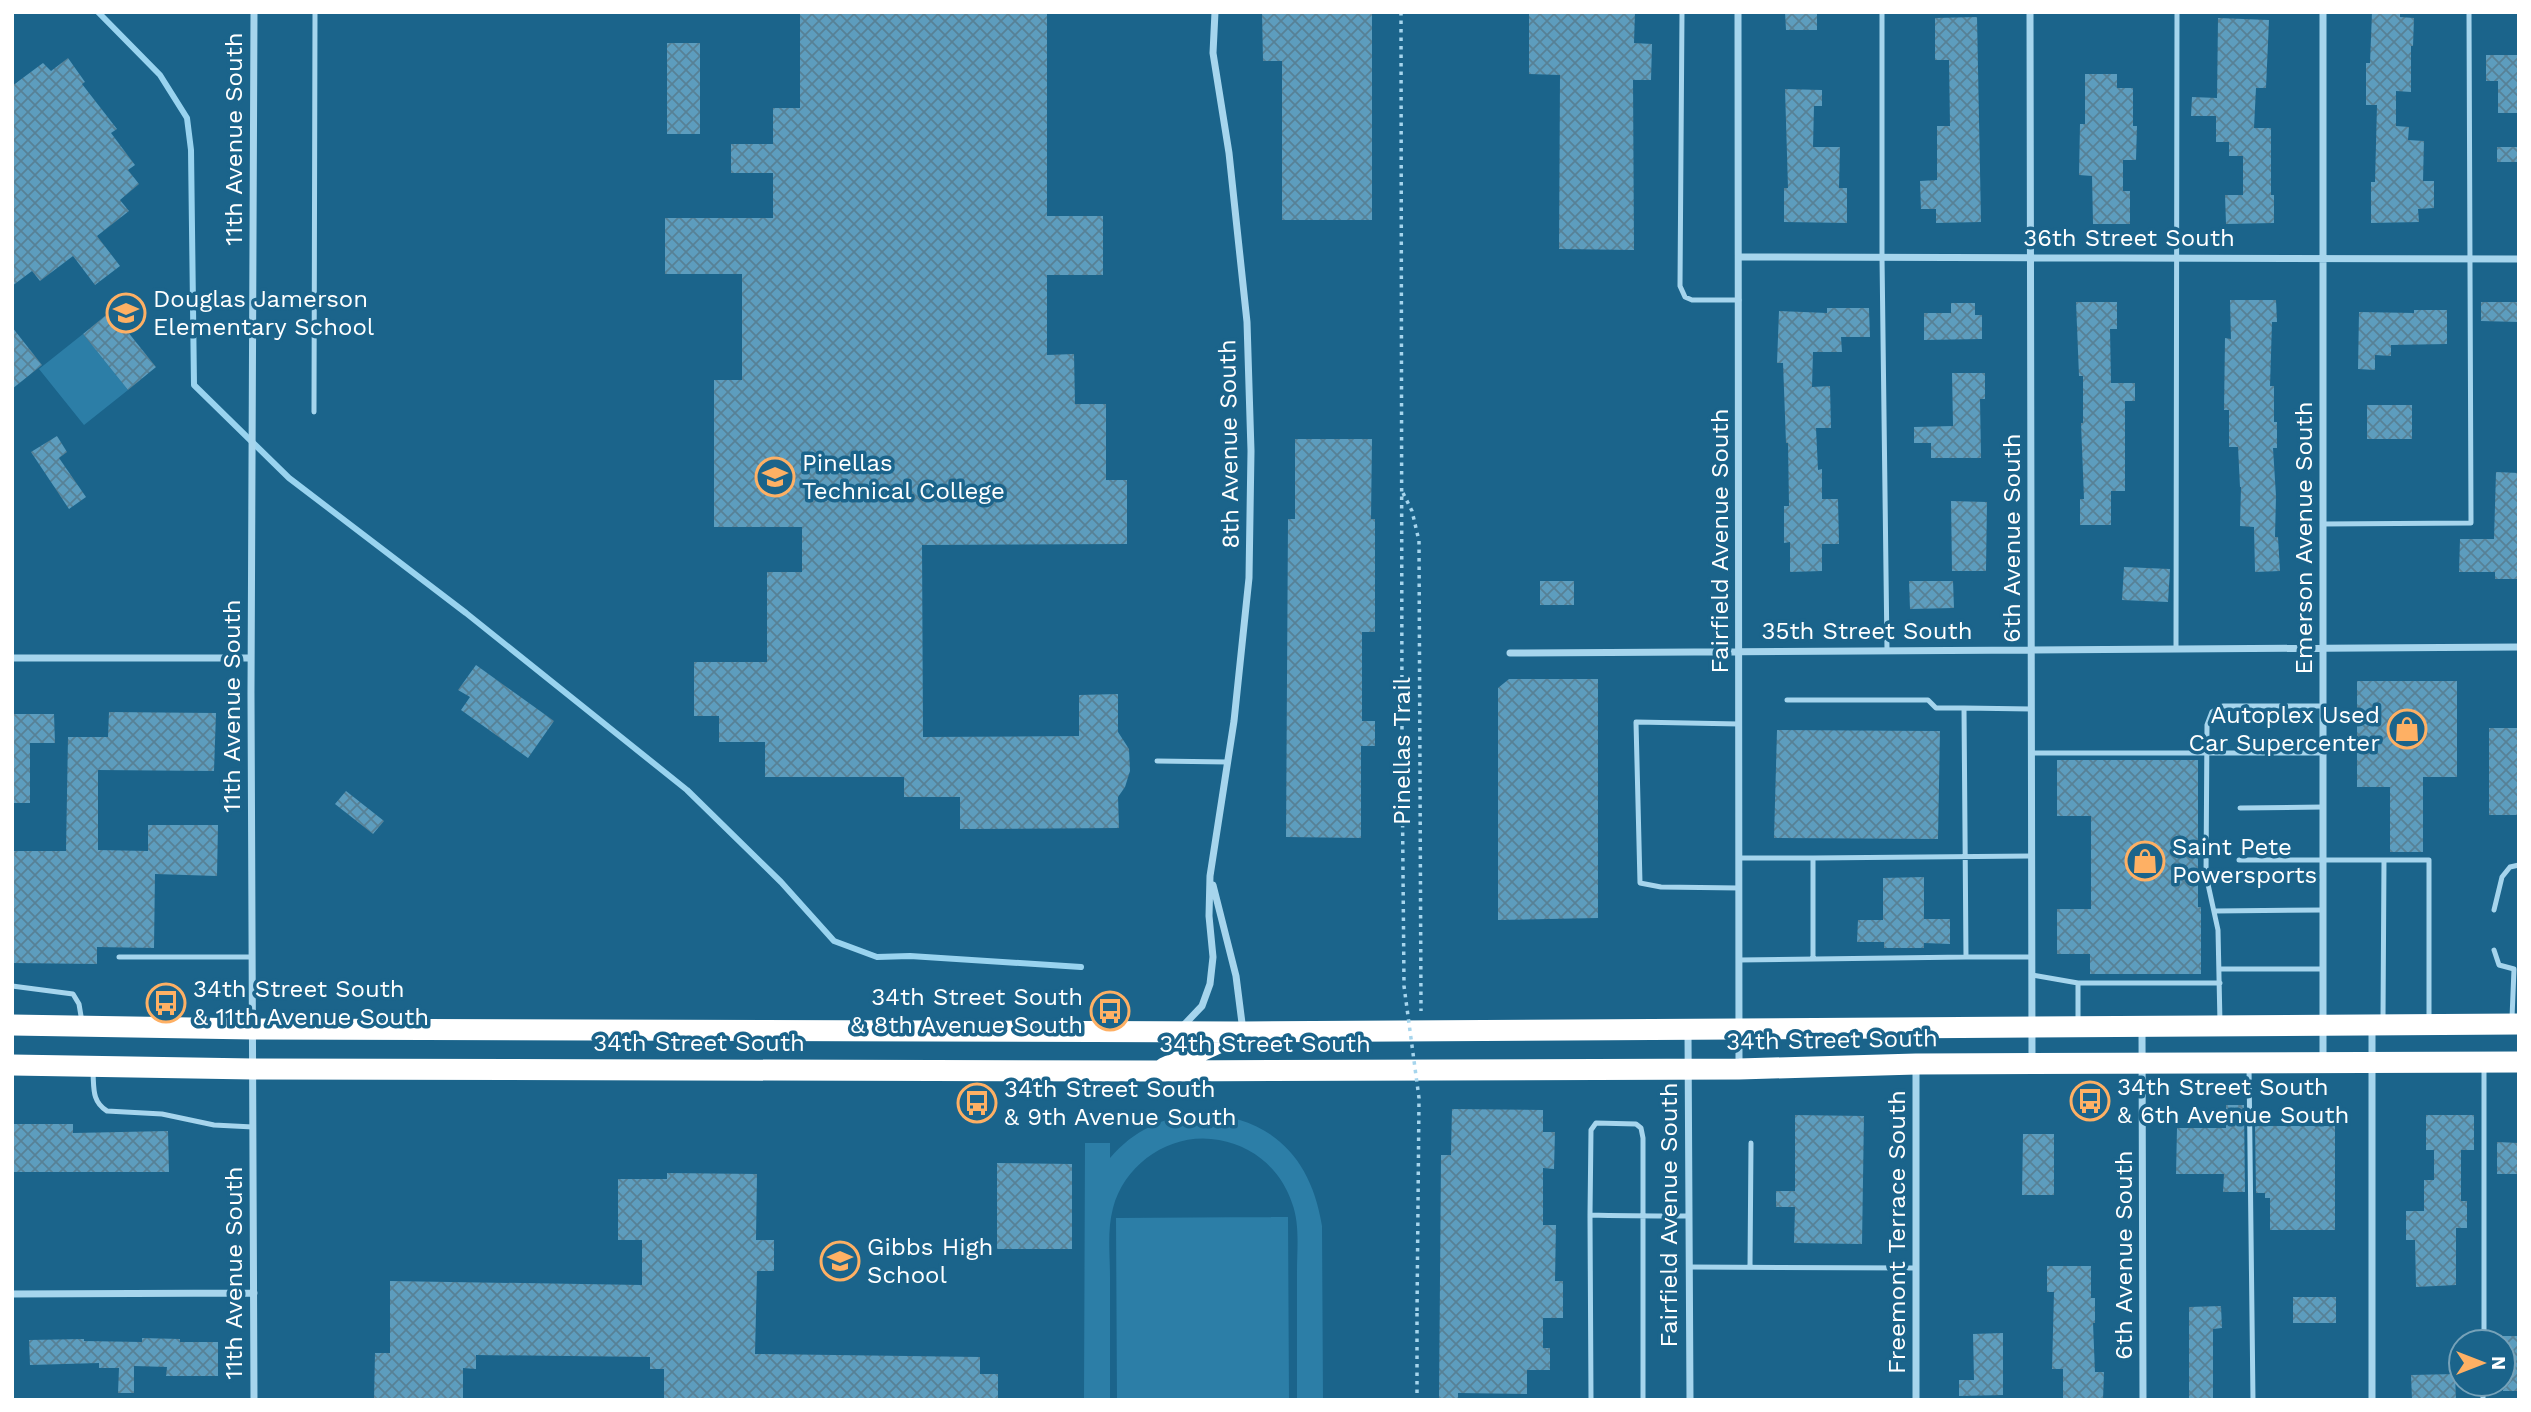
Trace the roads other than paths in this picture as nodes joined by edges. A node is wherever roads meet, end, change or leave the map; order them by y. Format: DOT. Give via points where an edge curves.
graph roads {
  1 [pos="254,12"];
  2 [pos="315,12"];
  3 [pos="1215,12"];
  4 [pos="1682,12"];
  5 [pos="1738,12"];
  6 [pos="1882,12"];
  7 [pos="2030,12"];
  8 [pos="2177,12"];
  9 [pos="2323,12"];
  10 [pos="2469,12"];
  11 [pos="1739,257"];
  12 [pos="1882,257"];
  13 [pos="2031,258"];
  14 [pos="2179,258"];
  15 [pos="2323,258"];
  16 [pos="2470,258"];
  17 [pos="2519,258"];
  18 [pos="1739,300"];
  19 [pos="314,412"];
  20 [pos="2323,524"];
  21 [pos="2519,646"];
  22 [pos="2323,648"];
  23 [pos="2031,649"];
  24 [pos="2176,649"];
  25 [pos="1886,650"];
  26 [pos="1739,651"];
  27 [pos="1510,653"];
  28 [pos="12,658"];
  29 [pos="251,658"];
  30 [pos="1787,700"];
  31 [pos="2323,706"];
  32 [pos="1964,708"];
  33 [pos="2031,709"];
  34 [pos="1739,724"];
  35 [pos="2031,752"];
  36 [pos="2207,752"];
  37 [pos="2323,753"];
  38 [pos="1157,761"];
  39 [pos="1228,762"];
  40 [pos="2323,807"];
  41 [pos="2240,808"];
  42 [pos="2031,856"];
  43 [pos="1964,857"];
  44 [pos="1739,858"];
  45 [pos="1813,858"];
  46 [pos="2239,860"];
  47 [pos="2323,860"];
  48 [pos="2384,860"];
  49 [pos="2519,865"];
  50 [pos="1210,876"];
  51 [pos="1740,888"];
  52 [pos="2323,910"];
  53 [pos="2494,910"];
  54 [pos="2215,911"];
  55 [pos="2494,950"];
  56 [pos="119,957"];
  57 [pos="252,957"];
  58 [pos="1966,957"];
  59 [pos="2032,957"];
  60 [pos="1812,959"];
  61 [pos="1739,960"];
  62 [pos="2323,969"];
  63 [pos="2517,969"];
  64 [pos="2219,970"];
  65 [pos="2032,975"];
  66 [pos="2078,983"];
  67 [pos="2220,984"];
  68 [pos="12,986"];
  69 [pos="12,1025"];
  70 [pos="2323,1025"];
  71 [pos="2378,1025"];
  72 [pos="2429,1025"];
  73 [pos="2515,1025"];
  74 [pos="83,1026"];
  75 [pos="2142,1026"];
  76 [pos="2221,1026"];
  77 [pos="2032,1027"];
  78 [pos="2078,1027"];
  79 [pos="253,1029"];
  80 [pos="1688,1030"];
  81 [pos="1739,1031"];
  82 [pos="1178,1032"];
  83 [pos="1243,1032"];
  84 [pos="2484,1062"];
  85 [pos="2519,1062"];
  86 [pos="2249,1063"];
  87 [pos="2323,1063"];
  88 [pos="2372,1063"];
  89 [pos="1916,1064"];
  90 [pos="2032,1064"];
  91 [pos="2143,1064"];
  92 [pos="12,1065"];
  93 [pos="93,1066"];
  94 [pos="253,1069"];
  95 [pos="1688,1069"];
  96 [pos="1739,1069"];
  97 [pos="1159,1071"];
  98 [pos="253,1127"];
  99 [pos="1751,1143"];
  100 [pos="1590,1215"];
  101 [pos="1643,1216"];
  102 [pos="1689,1216"];
  103 [pos="1689,1267"];
  104 [pos="1750,1267"];
  105 [pos="1916,1268"];
  106 [pos="254,1293"];
  107 [pos="12,1294"];
  108 [pos="2484,1328"];
  109 [pos="254,1400"];
  110 [pos="1591,1400"];
  111 [pos="1643,1400"];
  112 [pos="1690,1400"];
  113 [pos="1916,1400"];
  114 [pos="2143,1400"];
  115 [pos="2253,1400"];
  116 [pos="2372,1400"];
  1 -- 29 [label="street, 11th Avenue South"];
  2 -- 19 [label="lane"];
  3 -- 39 [label="street, 8th Avenue South" via="1213,53 1230,153 1245,308 1251,451 1249,578"];
  4 -- 18 [label="lane" via="1680,286 1692,300"];
  5 -- 11 [label="street, Fairfield Avenue South"];
  6 -- 12 [label="lane"];
  7 -- 13 [label="street, 6th Avenue South"];
  8 -- 14 [label="lane"];
  9 -- 15 [label="street, Emerson Avenue South"];
  10 -- 16 [label="lane"];
  11 -- 12 [label="street, 36th Street South"];
  11 -- 18 [label="street, Fairfield Avenue South"];
  12 -- 13 [label="street, 36th Street South"];
  12 -- 25 [label="lane"];
  13 -- 14 [label="street, 36th Street South"];
  13 -- 23 [label="street, 6th Avenue South"];
  14 -- 15 [label="street, 36th Street South"];
  14 -- 24 [label="lane"];
  15 -- 16 [label="street, 36th Street South"];
  15 -- 20 [label="street, Emerson Avenue South"];
  16 -- 17 [label="street, 36th Street South"];
  16 -- 20 [label="lane" via="2471,523"];
  18 -- 26 [label="street, Fairfield Avenue South"];
  20 -- 22 [label="street, Emerson Avenue South"];
  21 -- 22 [label="street, 35th Street South"];
  22 -- 24 [label="street, 35th Street South"];
  22 -- 31 [label="street, Emerson Avenue South"];
  23 -- 24 [label="street, 35th Street South"];
  23 -- 25 [label="street, 35th Street South"];
  23 -- 33 [label="street, 6th Avenue South"];
  25 -- 26 [label="street, 35th Street South"];
  26 -- 27 [label="street, 35th Street South"];
  26 -- 34 [label="street, Fairfield Avenue South"];
  28 -- 29 [label="street"];
  29 -- 57 [label="street, 11th Avenue South"];
  30 -- 32 [label="lane" via="1928,700 1936,708"];
  31 -- 36 [label="lane" via="2223,706 2212,712 2207,724"];
  31 -- 37 [label="street, Emerson Avenue South"];
  32 -- 33 [label="lane"];
  32 -- 43 [label="lane"];
  33 -- 35 [label="street, 6th Avenue South"];
  34 -- 44 [label="street, Fairfield Avenue South"];
  34 -- 51 [label="lane" via="1636,722 1640,883"];
  35 -- 36 [label="lane"];
  35 -- 42 [label="street, 6th Avenue South"];
  36 -- 37 [label="lane"];
  36 -- 54 [label="lane" via="2206,875"];
  37 -- 40 [label="street, Emerson Avenue South"];
  38 -- 39 [label="lane"];
  39 -- 50 [label="street, 8th Avenue South"];
  40 -- 41 [label="lane"];
  40 -- 47 [label="street, Emerson Avenue South"];
  42 -- 43 [label="lane"];
  42 -- 59 [label="street, 6th Avenue South"];
  43 -- 45 [label="lane"];
  43 -- 58 [label="lane"];
  44 -- 45 [label="lane"];
  44 -- 51 [label="street, Fairfield Avenue South"];
  45 -- 60 [label="lane"];
  46 -- 47 [label="lane"];
  47 -- 48 [label="lane"];
  47 -- 52 [label="street, Emerson Avenue South"];
  48 -- 71 [label="lane"];
  48 -- 72 [label="lane" via="2429,860"];
  49 -- 53 [label="lane" via="2510,867 2502,877"];
  50 -- 82 [label="street, 8th Avenue South" via="1210,984 1202,1006"];
  50 -- 83 [label="street, 8th Avenue South" via="1236,976"];
  51 -- 61 [label="street, Fairfield Avenue South"];
  52 -- 54 [label="lane"];
  52 -- 62 [label="street, Emerson Avenue South"];
  54 -- 64 [label="lane"];
  55 -- 63 [label="lane" via="2499,964"];
  56 -- 57 [label="lane"];
  57 -- 79 [label="street, 11th Avenue South"];
  58 -- 59 [label="lane"];
  58 -- 60 [label="lane"];
  59 -- 65 [label="street, 6th Avenue South"];
  60 -- 61 [label="lane"];
  61 -- 81 [label="street, Fairfield Avenue South"];
  62 -- 64 [label="lane"];
  62 -- 70 [label="street, Emerson Avenue South"];
  63 -- 73 [label="lane"];
  64 -- 67 [label="lane"];
  65 -- 66 [label="lane"];
  65 -- 77 [label="street, 6th Avenue South"];
  66 -- 67 [label="lane"];
  66 -- 78 [label="lane"];
  67 -- 76 [label="lane"];
  68 -- 74 [label="lane" via="73,994"];
  69 -- 74 [label="highway, 34th Street South"];
  70 -- 71 [label="highway, 34th Street South"];
  70 -- 76 [label="highway, 34th Street South"];
  70 -- 87 [label="street, Emerson Avenue South"];
  71 -- 72 [label="highway, 34th Street South"];
  71 -- 88 [label="street"];
  72 -- 73 [label="highway, 34th Street South"];
  74 -- 79 [label="highway, 34th Street South"];
  75 -- 76 [label="highway, 34th Street South"];
  75 -- 78 [label="highway, 34th Street South"];
  75 -- 91 [label="street, 6th Avenue South"];
  77 -- 78 [label="highway, 34th Street South"];
  77 -- 81 [label="highway, 34th Street South"];
  77 -- 90 [label="street, 6th Avenue South"];
  79 -- 82 [label="highway, 34th Street South"];
  79 -- 94 [label="street, 11th Avenue South"];
  80 -- 81 [label="highway, 34th Street South"];
  80 -- 83 [label="highway, 34th Street South"];
  80 -- 95 [label="street, Fairfield Avenue South"];
  81 -- 96 [label="street, Fairfield Avenue South"];
  82 -- 83 [label="highway, 34th Street South"];
  83 -- 97 [label="highway"];
  84 -- 85 [label="highway, 34th Street South"];
  84 -- 88 [label="highway, 34th Street South"];
  84 -- 108 [label="lane"];
  86 -- 87 [label="highway, 34th Street South"];
  86 -- 91 [label="highway, 34th Street South"];
  86 -- 115 [label="lane"];
  87 -- 88 [label="highway, 34th Street South"];
  88 -- 116 [label="street"];
  89 -- 90 [label="highway, 34th Street South"];
  89 -- 96 [label="highway, 34th Street South"];
  89 -- 105 [label="street, Freemont Terrace South"];
  90 -- 91 [label="highway, 34th Street South"];
  91 -- 114 [label="street, 6th Avenue South"];
  92 -- 93 [label="highway, 34th Street South"];
  93 -- 94 [label="highway, 34th Street South"];
  93 -- 98 [label="lane" via="94,1094 107,1111"];
  94 -- 97 [label="highway, 34th Street South"];
  94 -- 98 [label="street, 11th Avenue South"];
  95 -- 96 [label="highway, 34th Street South"];
  95 -- 97 [label="highway, 34th Street South"];
  95 -- 102 [label="street, Fairfield Avenue South"];
  98 -- 106 [label="street, 11th Avenue South"];
  99 -- 104 [label="lane"];
  100 -- 101 [label="lane"];
  100 -- 101 [label="lane" via="1591,1130 1602,1122 1642,1128"];
  100 -- 110 [label="lane"];
  101 -- 102 [label="lane"];
  101 -- 111 [label="lane"];
  102 -- 103 [label="street, Fairfield Avenue South"];
  103 -- 104 [label="lane"];
  103 -- 112 [label="street, Fairfield Avenue South"];
  104 -- 105 [label="lane"];
  105 -- 113 [label="street, Freemont Terrace South"];
  106 -- 107 [label="street"];
  106 -- 109 [label="street, 11th Avenue South"];
}
